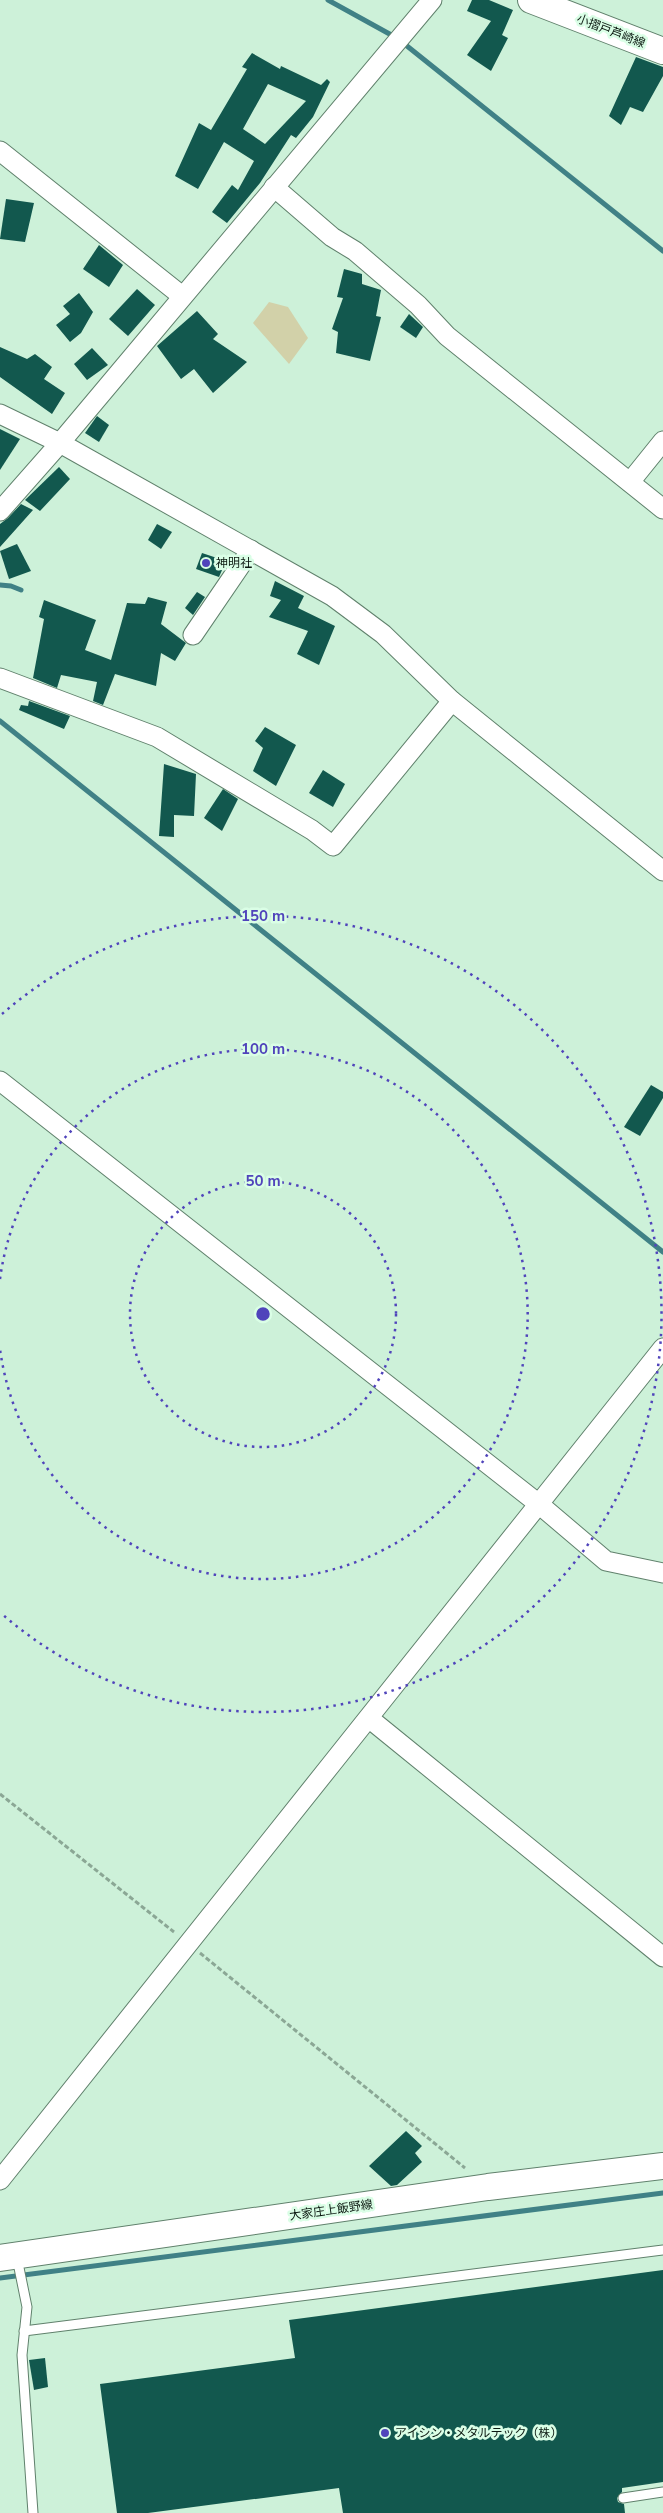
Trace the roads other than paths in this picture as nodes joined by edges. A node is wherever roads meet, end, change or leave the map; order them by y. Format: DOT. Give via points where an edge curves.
graph roads {
  1 [pos="432,0"];
  2 [pos="531,0"];
  3 [pos="663,51"];
  4 [pos="0,151"];
  5 [pos="274,186"];
  6 [pos="182,296"];
  7 [pos="0,414"];
  8 [pos="663,441"];
  9 [pos="60,443"];
  10 [pos="630,482"];
  11 [pos="663,509"];
  12 [pos="0,511"];
  13 [pos="251,550"];
  14 [pos="193,635"];
  15 [pos="0,678"];
  16 [pos="452,701"];
  17 [pos="663,871"];
  18 [pos="0,1081"];
  19 [pos="663,1348"];
  20 [pos="540,1505"];
  21 [pos="663,1573"];
  22 [pos="370,1719"];
  23 [pos="663,1957"];
  24 [pos="663,2166"];
  25 [pos="0,2180"];
  26 [pos="663,2250"];
  27 [pos="8,2257"];
  28 [pos="24,2331"];
  29 [pos="663,2492"];
  30 [pos="623,2498"];
  31 [pos="33,2513"];
  1 -- 5 [label="street"];
  2 -- 3 [label="main road, 小摺戸芦崎線"];
  4 -- 6 [label="street"];
  5 -- 6 [label="street"];
  5 -- 10 [label="street" via="418,305 448,336"];
  6 -- 9 [label="street"];
  7 -- 9 [label="street"];
  8 -- 10 [label="street"];
  9 -- 12 [label="street"];
  9 -- 13 [label="street"];
  10 -- 11 [label="street"];
  13 -- 14 [label="street"];
  13 -- 16 [label="street" via="332,596 383,634"];
  15 -- 16 [label="street" via="157,737 312,830 333,846"];
  16 -- 17 [label="street"];
  18 -- 20 [label="street"];
  19 -- 20 [label="street"];
  20 -- 21 [label="street" via="606,1561"];
  20 -- 22 [label="street"];
  22 -- 23 [label="street"];
  22 -- 25 [label="street" via="187,1942"];
  24 -- 27 [label="main road, 大家庄上飯野線" via="488,2187"];
  26 -- 28 [label="lane"];
  27 -- 28 [label="lane" via="27,2307"];
  28 -- 31 [label="lane" via="22,2355"];
  29 -- 30 [label="lane"];
}
